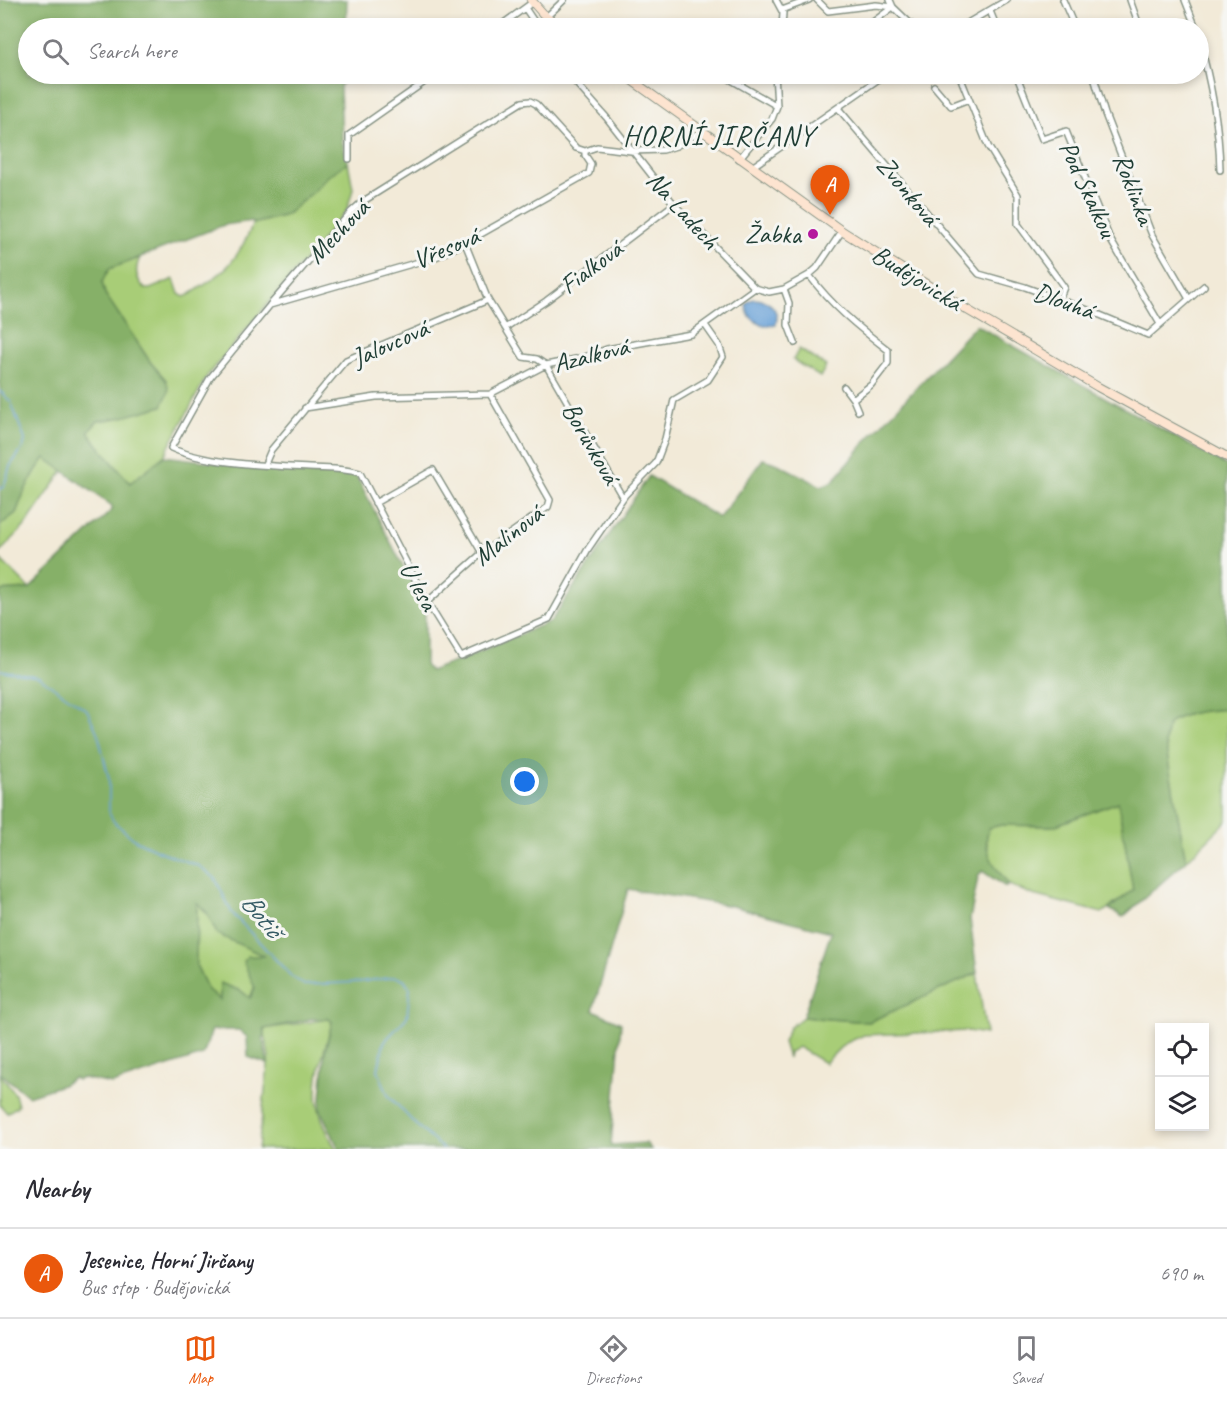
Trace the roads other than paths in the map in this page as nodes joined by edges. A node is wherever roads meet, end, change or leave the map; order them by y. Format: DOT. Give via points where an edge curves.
graph roads {
  1 [pos="564,0"];
  2 [pos="776,0"];
  3 [pos="809,0"];
  4 [pos="818,0"];
  5 [pos="890,0"];
  6 [pos="1007,0"];
  7 [pos="1063,0"];
  8 [pos="1130,0"];
  9 [pos="1185,0"];
  10 [pos="532,1"];
  11 [pos="893,7"];
  12 [pos="525,8"];
  13 [pos="782,10"];
  14 [pos="990,11"];
  15 [pos="546,17"];
  16 [pos="511,18"];
  17 [pos="532,18"];
  18 [pos="782,18"];
  19 [pos="878,18"];
  20 [pos="905,18"];
  21 [pos="977,18"];
  22 [pos="993,18"];
  23 [pos="1071,18"];
  24 [pos="1136,18"];
  25 [pos="1192,18"];
  26 [pos="1209,79"];
  27 [pos="422,84"];
  28 [pos="577,84"];
  29 [pos="637,84"];
  30 [pos="738,84"];
  31 [pos="776,84"];
  32 [pos="872,84"];
  33 [pos="963,84"];
  34 [pos="1020,84"];
  35 [pos="1096,84"];
  36 [pos="934,86"];
  37 [pos="969,99"];
  38 [pos="777,106"];
  39 [pos="838,108"];
  40 [pos="702,131"];
  41 [pos="1227,148"];
  42 [pos="585,151"];
  43 [pos="631,151"];
  44 [pos="1220,155"];
  45 [pos="350,159"];
  46 [pos="739,159"];
  47 [pos="752,167"];
  48 [pos="1220,170"];
  49 [pos="674,204"];
  50 [pos="842,231"];
  51 [pos="465,243"];
  52 [pos="979,273"];
  53 [pos="809,275"];
  54 [pos="1204,286"];
  55 [pos="755,288"];
  56 [pos="784,289"];
  57 [pos="1189,299"];
  58 [pos="488,300"];
  59 [pos="1059,300"];
  60 [pos="270,305"];
  61 [pos="1160,324"];
  62 [pos="705,325"];
  63 [pos="505,327"];
  64 [pos="795,344"];
  65 [pos="546,365"];
  66 [pos="843,387"];
  67 [pos="490,394"];
  68 [pos="853,399"];
  69 [pos="305,408"];
  70 [pos="858,411"];
  71 [pos="171,448"];
  72 [pos="1227,457"];
  73 [pos="265,464"];
  74 [pos="622,498"];
  75 [pos="375,503"];
  76 [pos="482,553"];
  77 [pos="427,602"];
  1 -- 15 [label="street"];
  2 -- 13 [label="street"];
  3 -- 13 [label="street"];
  4 -- 11 [label="street" via="828,11 876,5"];
  5 -- 11 [label="street"];
  6 -- 14 [label="street"];
  7 -- 23 [label="street"];
  8 -- 24 [label="street"];
  9 -- 25 [label="street"];
  10 -- 12 [label="street"];
  10 -- 15 [label="main road"];
  11 -- 19 [label="street"];
  11 -- 20 [label="street"];
  12 -- 16 [label="street"];
  12 -- 17 [label="street"];
  13 -- 18 [label="street"];
  14 -- 21 [label="street"];
  14 -- 22 [label="street"];
  26 -- 44 [label="street"];
  27 -- 45 [label="street" via="349,135"];
  28 -- 43 [label="street, Na Ladech"];
  29 -- 40 [label="main road, Budějovická"];
  30 -- 38 [label="street"];
  31 -- 38 [label="street"];
  32 -- 39 [label="street"];
  33 -- 37 [label="street"];
  34 -- 61 [label="street, Pod Skalkou" via="1042,138 1066,131 1110,239"];
  35 -- 57 [label="street, Roklinka" via="1152,235"];
  36 -- 37 [label="street" via="951,106"];
  37 -- 59 [label="street" via="988,146 1018,195 1018,224 1064,287"];
  38 -- 46 [label="street" via="772,119"];
  39 -- 47 [label="street"];
  39 -- 52 [label="street, Zvonková"];
  40 -- 43 [label="street" via="663,150"];
  40 -- 46 [label="main road, Budějovická"];
  41 -- 44 [label="street"];
  42 -- 43 [label="street" via="597,147"];
  42 -- 51 [label="street, Vřesová" via="591,164 589,173"];
  42 -- 60 [label="street, Mechová" via="576,148 536,104 522,102 362,202"];
  43 -- 49 [label="street, Na Ladech"];
  44 -- 48 [label="street"];
  46 -- 47 [label="main road, Budějovická"];
  47 -- 50 [label="main road, Budějovická"];
  49 -- 55 [label="street, Na Ladech"];
  49 -- 63 [label="street, Fialková" via="546,301"];
  50 -- 53 [label="street"];
  50 -- 72 [label="main road, Budějovická" via="1046,357"];
  51 -- 58 [label="street"];
  51 -- 60 [label="street, Vřesová" via="436,257"];
  52 -- 59 [label="street, Dlouhá"];
  53 -- 56 [label="street"];
  53 -- 68 [label="street" via="825,297 888,350 888,363 871,385"];
  54 -- 57 [label="street"];
  55 -- 56 [label="street" via="769,292"];
  55 -- 62 [label="street, Azalková"];
  56 -- 64 [label="street" via="789,303 788,325"];
  57 -- 61 [label="street"];
  58 -- 63 [label="street"];
  58 -- 69 [label="street, Jalovcová" via="346,360"];
  59 -- 61 [label="street, Dlouhá" via="1148,335"];
  60 -- 71 [label="street, Mechová" via="210,378"];
  62 -- 65 [label="street, Azalková" via="691,334"];
  62 -- 74 [label="street" via="723,357 708,381 674,400 656,464"];
  63 -- 65 [label="street" via="523,357"];
  65 -- 67 [label="street, Azalková"];
  65 -- 74 [label="street, Borůvková"];
  66 -- 68 [label="street"];
  67 -- 69 [label="street, Azalková" via="376,398"];
  67 -- 76 [label="street, Malinová" via="550,500 548,507"];
  68 -- 70 [label="street"];
  69 -- 73 [label="street, Jalovcová" via="271,450"];
  71 -- 73 [label="street, U lesa" via="201,458"];
  73 -- 75 [label="street, U lesa" via="360,472"];
  74 -- 77 [label="street, U lesa" via="549,619 461,657"];
  75 -- 76 [label="street" via="433,470"];
  75 -- 77 [label="street, U lesa"];
  76 -- 77 [label="street, Malinová"];
}
